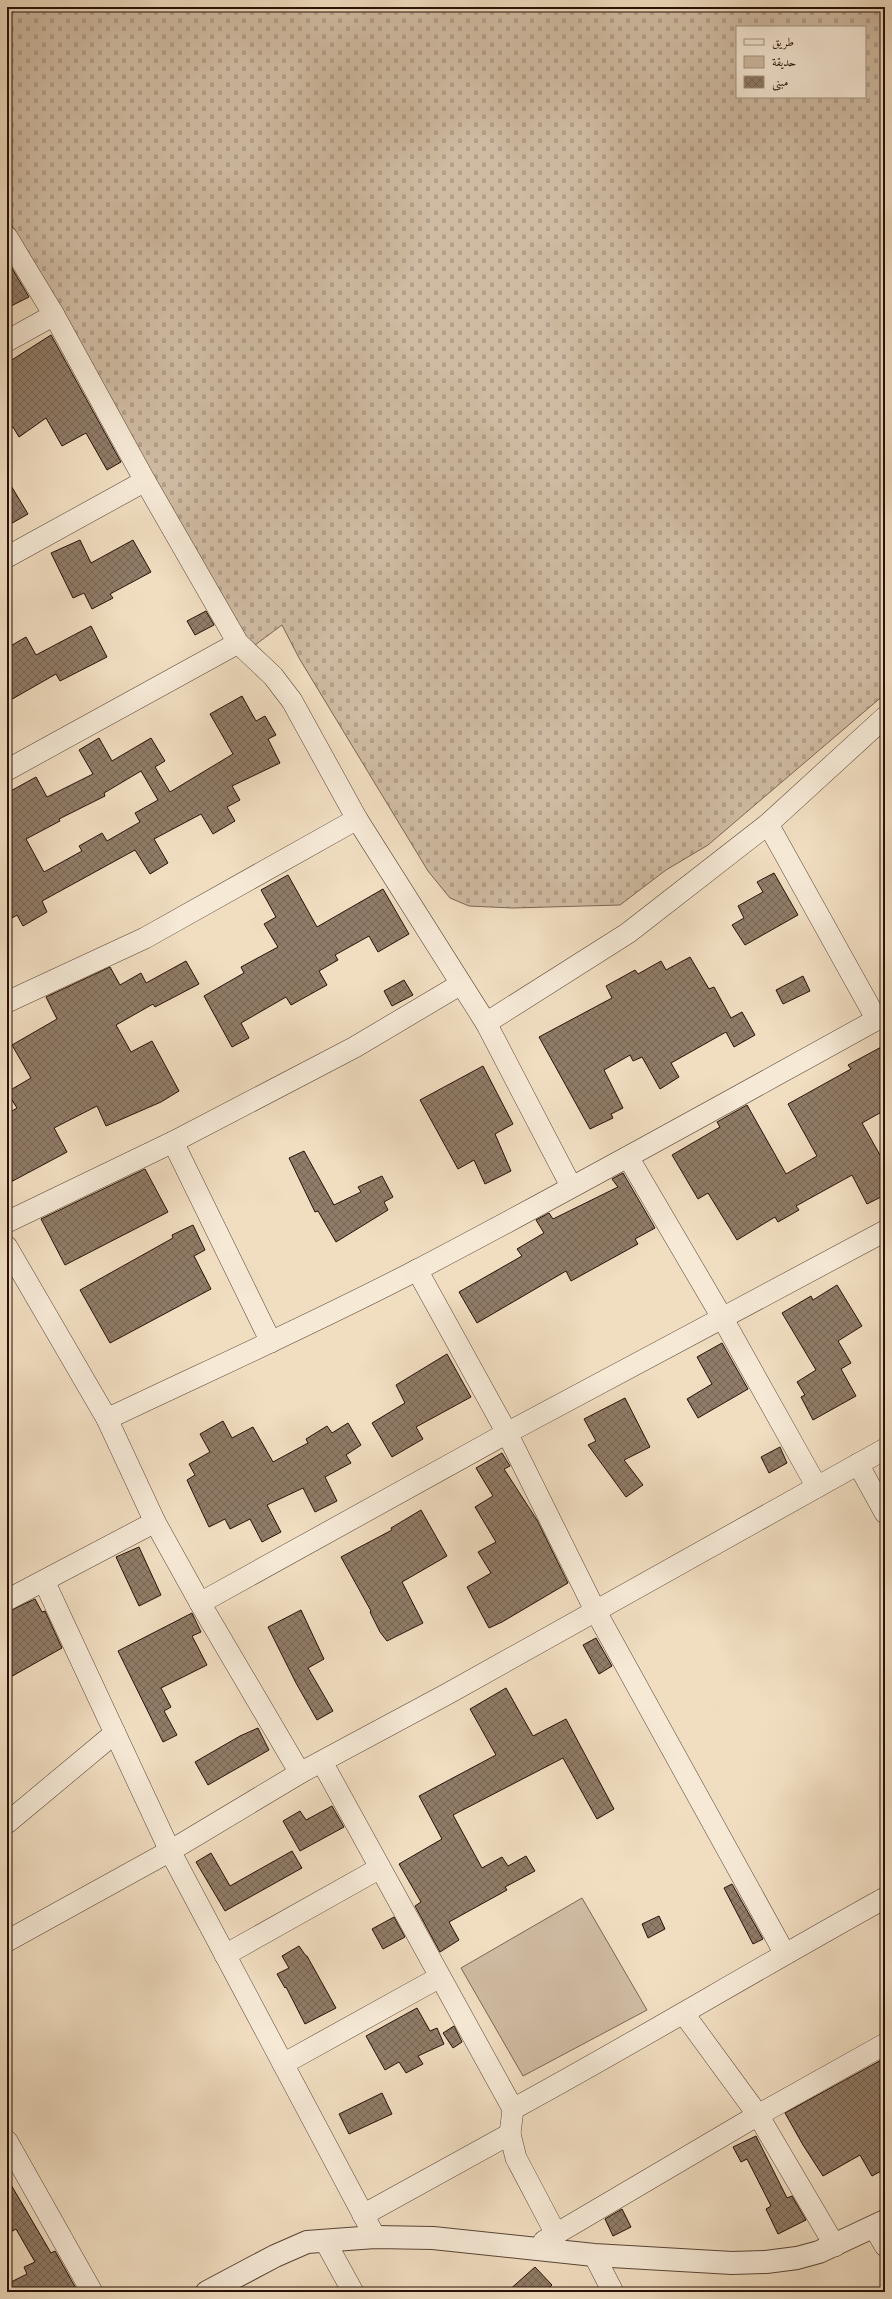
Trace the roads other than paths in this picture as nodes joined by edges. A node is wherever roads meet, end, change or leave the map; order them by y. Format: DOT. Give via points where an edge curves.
graph roads {
  1 [pos="7,237"];
  2 [pos="54,315"];
  3 [pos="7,341"];
  4 [pos="145,481"];
  5 [pos="7,557"];
  6 [pos="238,643"];
  7 [pos="885,717"];
  8 [pos="7,770"];
  9 [pos="357,819"];
  10 [pos="768,824"];
  11 [pos="461,984"];
  12 [pos="8,999"];
  13 [pos="881,1018"];
  14 [pos="486,1023"];
  15 [pos="174,1142"];
  16 [pos="628,1157"];
  17 [pos="572,1186"];
  18 [pos="7,1222"];
  19 [pos="885,1231"];
  20 [pos="7,1247"];
  21 [pos="416,1270"];
  22 [pos="723,1319"];
  23 [pos="271,1342"];
  24 [pos="107,1419"];
  25 [pos="507,1433"];
  26 [pos="885,1448"];
  27 [pos="858,1464"];
  28 [pos="817,1487"];
  29 [pos="885,1513"];
  30 [pos="155,1522"];
  31 [pos="44,1581"];
  32 [pos="7,1600"];
  33 [pos="200,1603"];
  34 [pos="595,1610"];
  35 [pos="115,1732"];
  36 [pos="322,1762"];
  37 [pos="300,1772"];
  38 [pos="7,1823"];
  39 [pos="170,1851"];
  40 [pos="380,1868"];
  41 [pos="885,1898"];
  42 [pos="7,1941"];
  43 [pos="785,1954"];
  44 [pos="225,1955"];
  45 [pos="440,1977"];
  46 [pos="684,2014"];
  47 [pos="885,2044"];
  48 [pos="283,2064"];
  49 [pos="513,2109"];
  50 [pos="758,2115"];
  51 [pos="510,2134"];
  52 [pos="9,2150"];
  53 [pos="363,2215"];
  54 [pos="879,2224"];
  55 [pos="556,2234"];
  56 [pos="374,2237"];
  57 [pos="325,2240"];
  58 [pos="836,2246"];
  59 [pos="885,2246"];
  60 [pos="531,2249"];
  61 [pos="594,2255"];
  62 [pos="92,2292"];
  63 [pos="207,2292"];
  64 [pos="353,2292"];
  65 [pos="613,2292"];
  1 -- 2 [label="street"];
  2 -- 3 [label="street"];
  2 -- 4 [label="street"];
  4 -- 5 [label="street"];
  4 -- 6 [label="street"];
  6 -- 8 [label="street"];
  6 -- 9 [label="street" via="273,676 292,701"];
  7 -- 10 [label="street"];
  9 -- 11 [label="street"];
  9 -- 12 [label="street" via="145,938"];
  10 -- 13 [label="street"];
  10 -- 14 [label="street" via="628,933"];
  11 -- 14 [label="street"];
  11 -- 15 [label="street" via="355,1047"];
  13 -- 16 [label="street"];
  14 -- 17 [label="street"];
  15 -- 18 [label="street"];
  15 -- 23 [label="street"];
  16 -- 17 [label="street"];
  16 -- 22 [label="street"];
  17 -- 21 [label="street"];
  19 -- 22 [label="street"];
  20 -- 24 [label="street"];
  21 -- 23 [label="street"];
  21 -- 25 [label="street"];
  22 -- 25 [label="street"];
  22 -- 28 [label="street"];
  23 -- 24 [label="street"];
  24 -- 30 [label="street"];
  25 -- 33 [label="street"];
  25 -- 34 [label="street"];
  26 -- 27 [label="street"];
  27 -- 28 [label="street"];
  27 -- 29 [label="street"];
  28 -- 34 [label="street"];
  30 -- 31 [label="street"];
  30 -- 33 [label="street"];
  31 -- 32 [label="street"];
  31 -- 35 [label="street"];
  33 -- 37 [label="street"];
  34 -- 36 [label="street"];
  34 -- 43 [label="street"];
  35 -- 38 [label="street"];
  35 -- 39 [label="street"];
  36 -- 37 [label="street"];
  36 -- 40 [label="street"];
  37 -- 39 [label="street"];
  39 -- 42 [label="street"];
  39 -- 44 [label="street"];
  40 -- 44 [label="street"];
  40 -- 45 [label="street"];
  41 -- 43 [label="street"];
  43 -- 46 [label="street"];
  44 -- 48 [label="street"];
  45 -- 48 [label="street"];
  45 -- 49 [label="street"];
  46 -- 49 [label="street"];
  46 -- 50 [label="street"];
  47 -- 50 [label="street"];
  48 -- 53 [label="street"];
  49 -- 51 [label="street"];
  50 -- 55 [label="street"];
  50 -- 58 [label="street"];
  51 -- 53 [label="street"];
  51 -- 55 [label="street" via="516,2158"];
  52 -- 62 [label="street"];
  53 -- 56 [label="street"];
  54 -- 58 [label="street"];
  54 -- 59 [label="street"];
  55 -- 60 [label="street"];
  56 -- 57 [label="street"];
  56 -- 60 [label="street" via="433,2238"];
  57 -- 63 [label="street" via="307,2242 275,2256"];
  57 -- 64 [label="street"];
  58 -- 61 [label="street" via="797,2258 766,2262 732,2263"];
  60 -- 61 [label="street"];
  61 -- 65 [label="street"];
}
